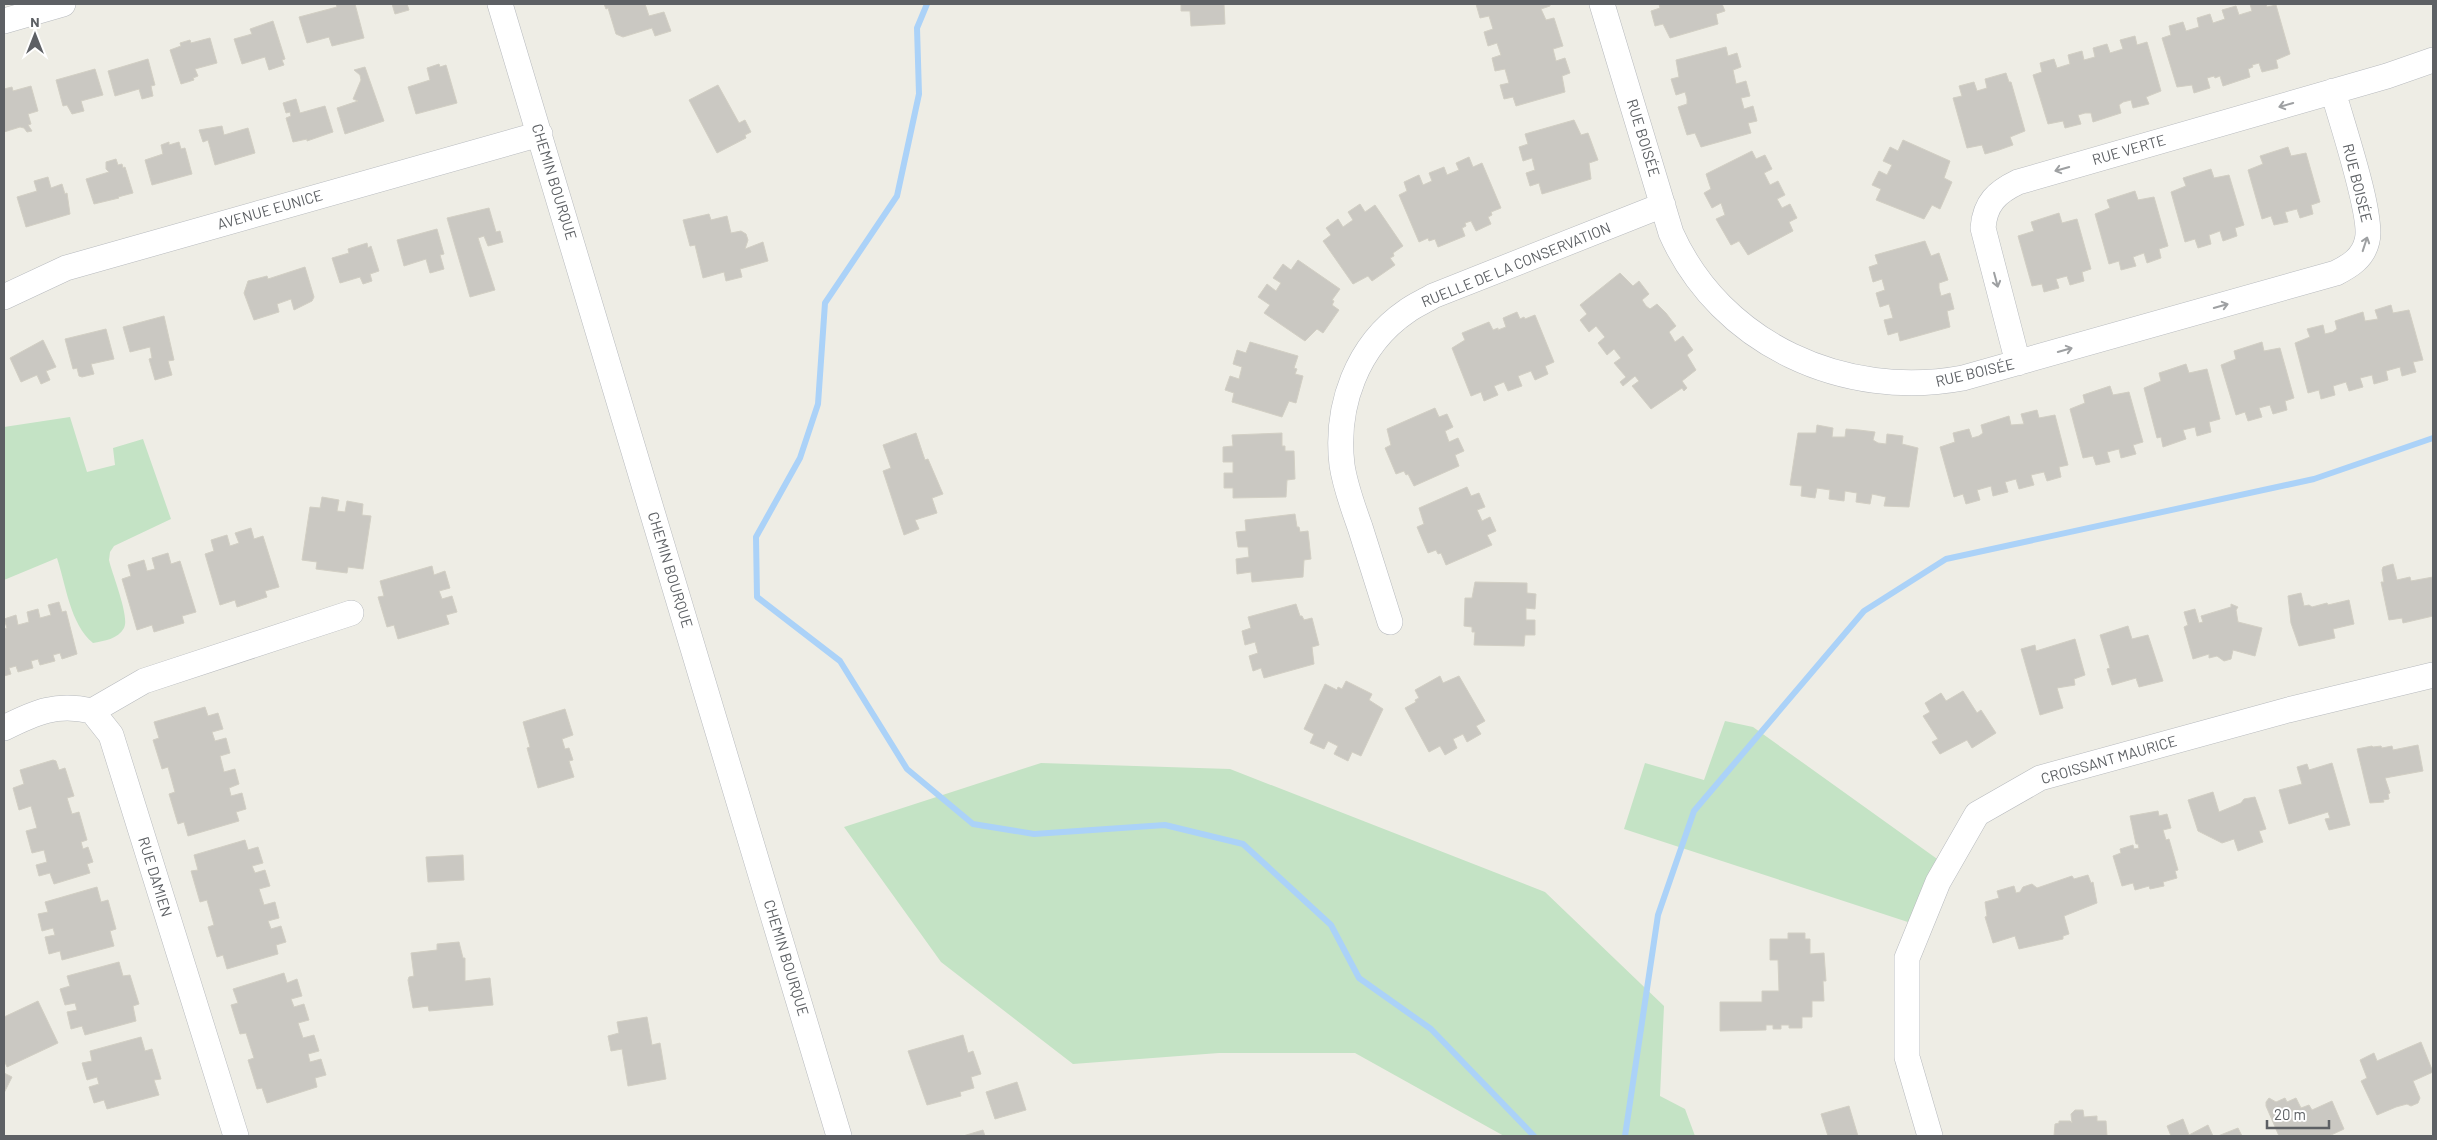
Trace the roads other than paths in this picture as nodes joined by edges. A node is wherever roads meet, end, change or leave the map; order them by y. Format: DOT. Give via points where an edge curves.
graph roads {
  1 [pos="62,4"];
  2 [pos="500,4"];
  3 [pos="1602,4"];
  4 [pos="4,21"];
  5 [pos="2433,60"];
  6 [pos="2333,91"];
  7 [pos="540,134"];
  8 [pos="1663,205"];
  9 [pos="4,297"];
  10 [pos="2018,363"];
  11 [pos="351,613"];
  12 [pos="1390,622"];
  13 [pos="2433,675"];
  14 [pos="92,710"];
  15 [pos="4,728"];
  16 [pos="236,1136"];
  17 [pos="839,1136"];
  18 [pos="1930,1136"];
  1 -- 4 [label="street"];
  2 -- 7 [label="street, CHEMIN BOURQUE"];
  3 -- 8 [label="street, RUE BOISÉE"];
  5 -- 6 [label="street, RUE VERTE"];
  6 -- 10 [label="street, RUE VERTE, one-way" via="2018,182 1995,196 1984,215 1983,228"];
  10 -- 6 [label="street, RUE BOISÉE, one-way" via="2336,273 2357,260 2367,241 2367,217"];
  7 -- 9 [label="street, AVENUE EUNICE" via="66,268"];
  7 -- 17 [label="street, CHEMIN BOURQUE"];
  8 -- 10 [label="street, RUE BOISÉE" via="1677,247 1699,281 1750,332 1796,360 1857,379 1910,384 1963,378"];
  8 -- 12 [label="street, RUELLE DE LA CONSERVATION" via="1433,296 1407,310 1367,350 1354,374 1340,442 1349,493"];
  11 -- 14 [label="street" via="144,681"];
  13 -- 18 [label="street, CROISSANT MAURICE" via="2288,710 2040,778 1977,814 1938,882 1907,958 1907,1057"];
  14 -- 15 [label="street" via="56,707"];
  14 -- 16 [label="street, RUE DAMIEN" via="111,735"];
}
